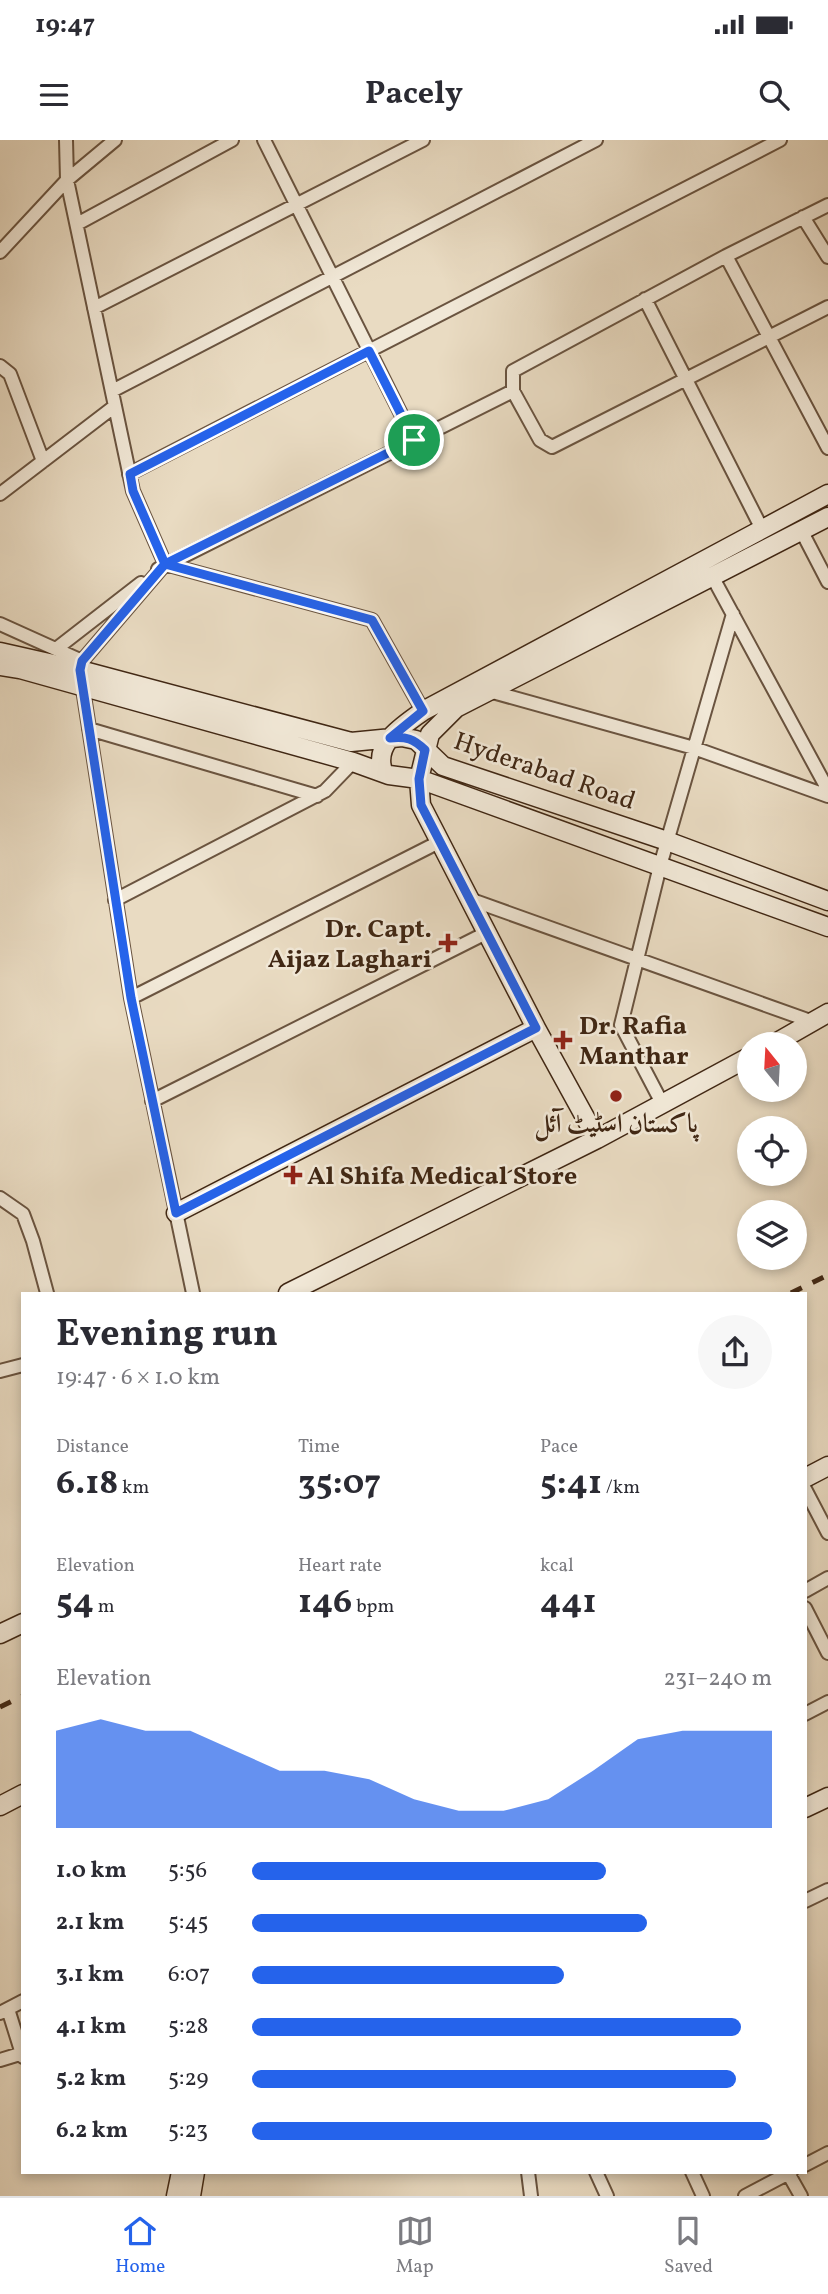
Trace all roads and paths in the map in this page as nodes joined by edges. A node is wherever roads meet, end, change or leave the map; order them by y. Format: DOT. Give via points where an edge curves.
graph roads {
  1 [pos="66,140"];
  2 [pos="115,140"];
  3 [pos="232,140"];
  4 [pos="264,140"];
  5 [pos="423,140"];
  6 [pos="596,140"];
  7 [pos="779,140"];
  8 [pos="67,180"];
  9 [pos="296,205"];
  10 [pos="828,205"];
  11 [pos="803,216"];
  12 [pos="77,224"];
  13 [pos="0,252"];
  14 [pos="726,256"];
  15 [pos="828,257"];
  16 [pos="333,279"];
  17 [pos="645,299"];
  18 [pos="828,307"];
  19 [pos="94,308"];
  20 [pos="770,336"];
  21 [pos="369,351"];
  22 [pos="3,373"];
  23 [pos="686,379"];
  24 [pos="112,391"];
  25 [pos="513,391"];
  26 [pos="115,406"];
  27 [pos="414,440"];
  28 [pos="828,448"];
  29 [pos="43,461"];
  30 [pos="130,474"];
  31 [pos="0,494"];
  32 [pos="828,494"];
  33 [pos="828,517"];
  34 [pos="762,529"];
  35 [pos="800,530"];
  36 [pos="165,564"];
  37 [pos="712,576"];
  38 [pos="828,582"];
  39 [pos="733,614"];
  40 [pos="0,624"];
  41 [pos="56,649"];
  42 [pos="0,652"];
  43 [pos="81,665"];
  44 [pos="0,666"];
  45 [pos="82,688"];
  46 [pos="489,691"];
  47 [pos="423,711"];
  48 [pos="89,729"];
  49 [pos="390,738"];
  50 [pos="694,748"];
  51 [pos="425,750"];
  52 [pos="353,762"];
  53 [pos="383,771"];
  54 [pos="823,771"];
  55 [pos="419,779"];
  56 [pos="828,790"];
  57 [pos="317,796"];
  58 [pos="828,796"];
  59 [pos="440,841"];
  60 [pos="667,841"];
  61 [pos="660,866"];
  62 [pos="472,900"];
  63 [pos="116,901"];
  64 [pos="828,901"];
  65 [pos="828,927"];
  66 [pos="488,932"];
  67 [pos="638,958"];
  68 [pos="131,998"];
  69 [pos="820,1018"];
  70 [pos="536,1028"];
  71 [pos="795,1032"];
  72 [pos="737,1065"];
  73 [pos="152,1101"];
  74 [pos="663,1105"];
  75 [pos="597,1139"];
  76 [pos="0,1198"];
  77 [pos="176,1213"];
  78 [pos="47,1292"];
  79 [pos="192,1292"];
  80 [pos="290,1292"];
  81 [pos="21,1366"];
  82 [pos="0,1371"];
  83 [pos="828,1466"];
  84 [pos="807,1477"];
  85 [pos="807,1493"];
  86 [pos="828,1533"];
  87 [pos="828,1578"];
  88 [pos="807,1590"];
  89 [pos="807,1612"];
  90 [pos="21,1624"];
  91 [pos="0,1634"];
  92 [pos="828,1653"];
  93 [pos="828,1702"];
  94 [pos="807,1713"];
  95 [pos="21,1796"];
  96 [pos="828,1797"];
  97 [pos="0,1806"];
  98 [pos="807,1807"];
  99 [pos="828,1890"];
  100 [pos="807,1900"];
  101 [pos="21,2002"];
  102 [pos="4,2011"];
  103 [pos="21,2049"];
  104 [pos="21,2055"];
  105 [pos="0,2060"];
  106 [pos="828,2153"];
  107 [pos="807,2164"];
  108 [pos="181,2174"];
  109 [pos="195,2174"];
  110 [pos="528,2174"];
  111 [pos="597,2174"];
  112 [pos="693,2174"];
  113 [pos="786,2174"];
  114 [pos="791,2174"];
  115 [pos="176,2196"];
  116 [pos="191,2196"];
  117 [pos="531,2196"];
  118 [pos="607,2196"];
  119 [pos="703,2196"];
  120 [pos="745,2196"];
  121 [pos="801,2196"];
  1 -- 8 [label="street"];
  2 -- 8 [label="street"];
  3 -- 12 [label="street"];
  4 -- 9 [label="street"];
  5 -- 9 [label="street"];
  6 -- 16 [label="street"];
  7 -- 21 [label="street"];
  8 -- 12 [label="street"];
  8 -- 13 [label="street"];
  9 -- 16 [label="street"];
  9 -- 19 [label="street"];
  10 -- 11 [label="street"];
  11 -- 14 [label="street"];
  11 -- 15 [label="street"];
  12 -- 19 [label="street"];
  14 -- 17 [label="street"];
  14 -- 20 [label="street"];
  16 -- 21 [label="street"];
  16 -- 24 [label="street"];
  17 -- 23 [label="street"];
  17 -- 25 [label="street" via="513,371"];
  18 -- 20 [label="street"];
  19 -- 24 [label="street"];
  20 -- 23 [label="street"];
  20 -- 28 [label="street"];
  21 -- 27 [label="street"];
  21 -- 30 [label="street"];
  22 -- 29 [label="street"];
  23 -- 25 [label="street" via="552,447 540,440"];
  23 -- 34 [label="street"];
  24 -- 26 [label="street"];
  25 -- 27 [label="street"];
  26 -- 29 [label="street"];
  26 -- 30 [label="street"];
  27 -- 36 [label="street"];
  29 -- 31 [label="street"];
  30 -- 36 [label="street"];
  32 -- 34 [label="main road"];
  33 -- 35 [label="main road"];
  34 -- 47 [label="main road"];
  35 -- 37 [label="main road"];
  35 -- 38 [label="street"];
  36 -- 41 [label="street"];
  36 -- 43 [label="street"];
  36 -- 47 [label="street" via="372,620"];
  37 -- 39 [label="street"];
  37 -- 46 [label="main road"];
  39 -- 50 [label="street"];
  39 -- 54 [label="street"];
  40 -- 41 [label="street"];
  41 -- 43 [label="street"];
  42 -- 43 [label="main road, Hyderabad Road"];
  43 -- 45 [label="street"];
  43 -- 49 [label="main road, Hyderabad Road" via="351,742"];
  44 -- 45 [label="main road, Hyderabad Road"];
  45 -- 48 [label="street"];
  45 -- 52 [label="main road, Hyderabad Road"];
  46 -- 50 [label="street"];
  46 -- 51 [label="main road" via="456,708 430,734"];
  47 -- 49 [label="main road"];
  48 -- 57 [label="street"];
  48 -- 63 [label="street"];
  49 -- 51 [label="main road, Hyderabad Road" via="415,740"];
  49 -- 53 [label="main road" via="379,761"];
  50 -- 58 [label="street"];
  50 -- 60 [label="street"];
  51 -- 55 [label="main road"];
  51 -- 60 [label="main road, Hyderabad Road" via="443,766"];
  52 -- 53 [label="main road, Hyderabad Road"];
  52 -- 57 [label="street"];
  53 -- 55 [label="main road, Hyderabad Road"];
  54 -- 56 [label="street"];
  55 -- 59 [label="main road" via="421,805"];
  55 -- 61 [label="main road, Hyderabad Road"];
  57 -- 63 [label="street"];
  59 -- 62 [label="main road"];
  59 -- 68 [label="street"];
  60 -- 61 [label="street"];
  60 -- 64 [label="main road, Hyderabad Road"];
  61 -- 65 [label="main road, Hyderabad Road"];
  61 -- 67 [label="street"];
  62 -- 66 [label="main road"];
  62 -- 67 [label="street"];
  63 -- 68 [label="street"];
  66 -- 70 [label="main road"];
  66 -- 73 [label="street"];
  67 -- 69 [label="street"];
  67 -- 74 [label="street" via="621,1025"];
  68 -- 73 [label="street"];
  69 -- 71 [label="main road"];
  70 -- 75 [label="main road"];
  70 -- 77 [label="main road"];
  72 -- 74 [label="main road"];
  73 -- 77 [label="street"];
  74 -- 75 [label="main road"];
  75 -- 80 [label="main road"];
  76 -- 78 [label="street" via="23,1214"];
  77 -- 79 [label="street"];
  81 -- 82 [label="street"];
  83 -- 84 [label="main road"];
  85 -- 86 [label="street"];
  87 -- 88 [label="street"];
  89 -- 92 [label="street"];
  90 -- 91 [label="main road"];
  93 -- 94 [label="street"];
  95 -- 97 [label="main road"];
  96 -- 98 [label="main road"];
  99 -- 100 [label="street"];
  101 -- 102 [label="street"];
  102 -- 103 [label="street"];
  104 -- 105 [label="street"];
  106 -- 107 [label="street"];
  108 -- 115 [label="main road"];
  109 -- 116 [label="main road"];
  110 -- 117 [label="street"];
  111 -- 118 [label="street"];
  112 -- 119 [label="street"];
  113 -- 120 [label="street"];
  114 -- 121 [label="street"];
}
